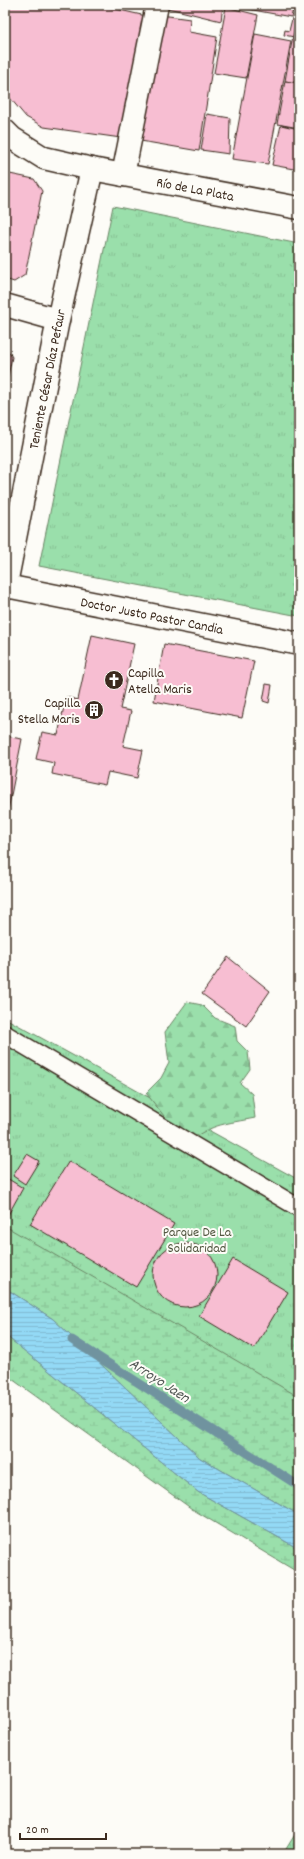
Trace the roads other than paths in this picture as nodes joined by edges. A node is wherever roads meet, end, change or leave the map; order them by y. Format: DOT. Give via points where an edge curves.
graph roads {
  1 [pos="157,5"];
  2 [pos="5,131"];
  3 [pos="92,169"];
  4 [pos="123,175"];
  5 [pos="299,208"];
  6 [pos="5,305"];
  7 [pos="58,320"];
  8 [pos="5,587"];
  9 [pos="299,644"];
  10 [pos="5,1034"];
  11 [pos="299,1208"];
  1 -- 4 [label="street"];
  2 -- 3 [label="street, Río de La Plata" via="44,158"];
  3 -- 4 [label="street, Río de La Plata"];
  3 -- 7 [label="street, Teniente César Díaz Pefaur"];
  4 -- 5 [label="street, Río de La Plata"];
  6 -- 7 [label="street"];
  7 -- 8 [label="street, Teniente César Díaz Pefaur"];
  8 -- 9 [label="street, Doctor Justo Pastor Candia"];
  10 -- 11 [label="lane"];
}
